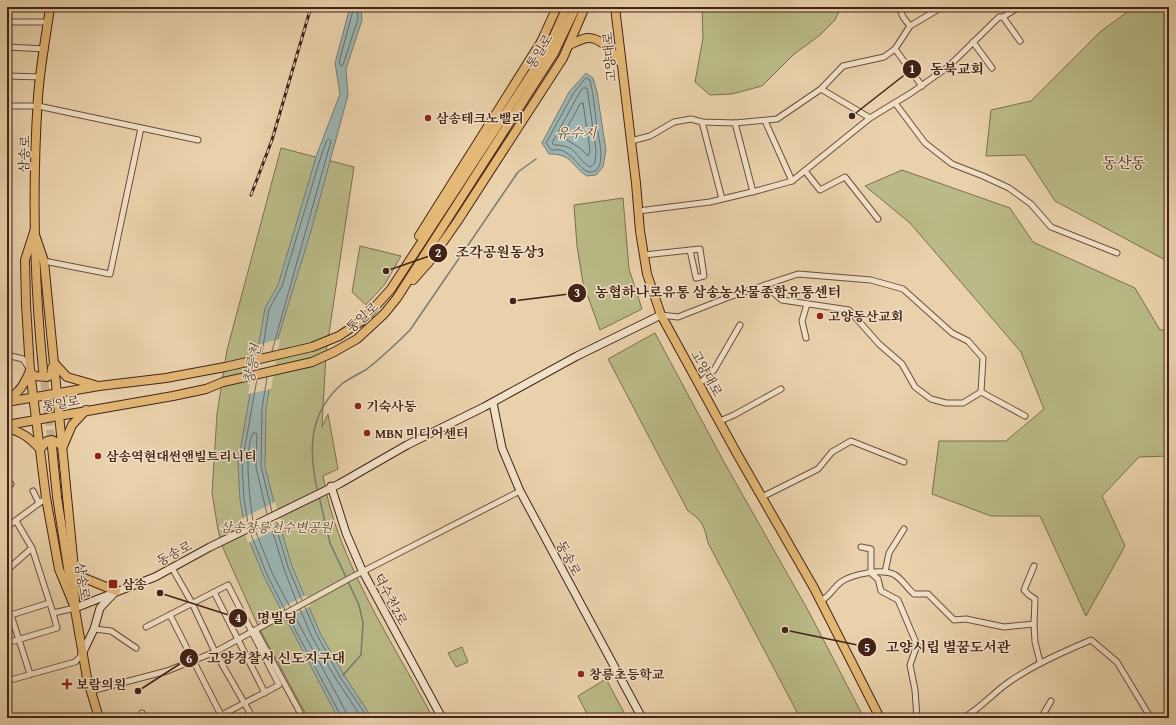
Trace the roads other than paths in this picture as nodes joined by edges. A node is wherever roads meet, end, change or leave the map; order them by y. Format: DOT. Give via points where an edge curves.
graph roads {
  1 [pos="50,7"];
  2 [pos="557,7"];
  3 [pos="567,7"];
  4 [pos="576,7"];
  5 [pos="585,7"];
  6 [pos="615,7"];
  7 [pos="620,7"];
  8 [pos="899,7"];
  9 [pos="942,7"];
  10 [pos="1018,7"];
  11 [pos="1003,17"];
  12 [pos="7,22"];
  13 [pos="48,22"];
  14 [pos="618,26"];
  15 [pos="910,26"];
  16 [pos="1020,41"];
  17 [pos="973,42"];
  18 [pos="569,46"];
  19 [pos="7,47"];
  20 [pos="895,49"];
  21 [pos="44,50"];
  22 [pos="551,50"];
  23 [pos="620,62"];
  24 [pos="992,68"];
  25 [pos="7,76"];
  26 [pos="41,77"];
  27 [pos="922,86"];
  28 [pos="821,90"];
  29 [pos="895,103"];
  30 [pos="7,106"];
  31 [pos="38,106"];
  32 [pos="870,118"];
  33 [pos="765,121"];
  34 [pos="702,122"];
  35 [pos="735,123"];
  36 [pos="141,128"];
  37 [pos="198,140"];
  38 [pos="631,141"];
  39 [pos="805,171"];
  40 [pos="792,180"];
  41 [pos="753,192"];
  42 [pos="722,199"];
  43 [pos="638,211"];
  44 [pos="878,219"];
  45 [pos="34,232"];
  46 [pos="690,250"];
  47 [pos="1117,253"];
  48 [pos="644,255"];
  49 [pos="44,261"];
  50 [pos="766,286"];
  51 [pos="391,289"];
  52 [pos="397,298"];
  53 [pos="807,304"];
  54 [pos="661,315"];
  55 [pos="740,326"];
  56 [pos="806,338"];
  57 [pos="29,351"];
  58 [pos="7,355"];
  59 [pos="23,359"];
  60 [pos="53,361"];
  61 [pos="43,370"];
  62 [pos="30,371"];
  63 [pos="699,384"];
  64 [pos="99,386"];
  65 [pos="781,389"];
  66 [pos="982,392"];
  67 [pos="57,394"];
  68 [pos="34,398"];
  69 [pos="7,399"];
  70 [pos="7,402"];
  71 [pos="493,403"];
  72 [pos="86,410"];
  73 [pos="59,415"];
  74 [pos="1025,416"];
  75 [pos="37,419"];
  76 [pos="720,421"];
  77 [pos="7,425"];
  78 [pos="7,428"];
  79 [pos="63,446"];
  80 [pos="52,447"];
  81 [pos="40,449"];
  82 [pos="904,462"];
  83 [pos="331,486"];
  84 [pos="33,491"];
  85 [pos="520,491"];
  86 [pos="762,497"];
  87 [pos="42,500"];
  88 [pos="16,521"];
  89 [pos="7,527"];
  90 [pos="904,529"];
  91 [pos="860,547"];
  92 [pos="32,548"];
  93 [pos="1034,566"];
  94 [pos="74,568"];
  95 [pos="172,568"];
  96 [pos="7,570"];
  97 [pos="363,572"];
  98 [pos="885,572"];
  99 [pos="871,573"];
  100 [pos="116,591"];
  101 [pos="214,592"];
  102 [pos="821,601"];
  103 [pos="49,603"];
  104 [pos="192,603"];
  105 [pos="75,608"];
  106 [pos="53,613"];
  107 [pos="170,615"];
  108 [pos="1034,624"];
  109 [pos="146,627"];
  110 [pos="94,629"];
  111 [pos="254,632"];
  112 [pos="20,640"];
  113 [pos="237,640"];
  114 [pos="7,644"];
  115 [pos="136,648"];
  116 [pos="215,652"];
  117 [pos="82,654"];
  118 [pos="192,660"];
  119 [pos="1040,662"];
  120 [pos="30,674"];
  121 [pos="7,681"];
  122 [pos="90,691"];
  123 [pos="265,693"];
  124 [pos="1051,701"];
  125 [pos="244,702"];
  126 [pos="220,717"];
  127 [pos="99,718"];
  128 [pos="253,718"];
  129 [pos="303,718"];
  130 [pos="442,718"];
  131 [pos="642,718"];
  132 [pos="880,718"];
  133 [pos="917,718"];
  134 [pos="963,718"];
  135 [pos="1041,718"];
  136 [pos="1154,718"];
  1 -- 13 [label="main road, 삼송로"];
  2 -- 51 [label="main road" via="541,42 436,208"];
  3 -- 22 [label="main road, 통일로"];
  4 -- 22 [label="main road, 통일로"];
  5 -- 18 [label="main road"];
  6 -- 14 [label="main road, 고양대로"];
  7 -- 14 [label="main road"];
  8 -- 15 [label="street" via="902,17"];
  9 -- 15 [label="street"];
  10 -- 11 [label="street"];
  11 -- 16 [label="street"];
  11 -- 17 [label="street" via="999,17"];
  12 -- 13 [label="street"];
  13 -- 21 [label="main road, 삼송로"];
  14 -- 23 [label="main road, 고양대로"];
  15 -- 20 [label="street"];
  17 -- 24 [label="street"];
  17 -- 27 [label="street"];
  18 -- 23 [label="main road" via="587,38 592,39 610,49"];
  18 -- 52 [label="main road" via="457,222 429,262"];
  19 -- 21 [label="street"];
  20 -- 27 [label="street"];
  20 -- 28 [label="street" via="884,57 843,66"];
  21 -- 26 [label="main road, 삼송로"];
  22 -- 51 [label="main road, 통일로"];
  22 -- 52 [label="main road, 통일로"];
  23 -- 38 [label="main road, 고양대로"];
  25 -- 26 [label="street"];
  26 -- 31 [label="main road, 삼송로"];
  27 -- 29 [label="street"];
  28 -- 32 [label="street"];
  28 -- 33 [label="street" via="777,119"];
  29 -- 32 [label="street"];
  29 -- 47 [label="street" via="925,143 952,164 1009,188 1031,204 1051,227"];
  30 -- 31 [label="street"];
  31 -- 36 [label="street"];
  31 -- 45 [label="main road, 삼송로"];
  32 -- 39 [label="street"];
  33 -- 35 [label="street"];
  33 -- 40 [label="street"];
  34 -- 35 [label="street"];
  34 -- 38 [label="street" via="691,119 674,122 650,136"];
  34 -- 42 [label="street"];
  35 -- 41 [label="street"];
  36 -- 37 [label="street"];
  36 -- 49 [label="street" via="110,274"];
  38 -- 43 [label="main road, 고양대로"];
  39 -- 40 [label="street"];
  39 -- 44 [label="street" via="820,190 845,177"];
  40 -- 41 [label="street"];
  41 -- 42 [label="street"];
  42 -- 43 [label="street"];
  43 -- 48 [label="main road, 고양대로"];
  45 -- 49 [label="main road"];
  45 -- 57 [label="main road" via="25,260"];
  45 -- 61 [label="main road, 삼송로"];
  46 -- 46 [label="street" via="696,278 704,276 700,249"];
  46 -- 48 [label="street"];
  48 -- 54 [label="main road, 고양대로" via="647,274"];
  49 -- 60 [label="main road"];
  50 -- 53 [label="street" via="782,300"];
  50 -- 54 [label="street" via="678,317"];
  50 -- 66 [label="street" via="798,274 872,280 903,289 952,332 968,341 982,358"];
  51 -- 64 [label="main road, 통일로" via="363,320 339,336 312,347 166,378"];
  52 -- 72 [label="main road, 통일로" via="357,339 312,362 222,382 206,389"];
  53 -- 56 [label="street" via="802,321"];
  53 -- 66 [label="street" via="850,310 879,344 902,364 915,387 931,399 946,403 963,403"];
  54 -- 63 [label="main road, 고양대로"];
  54 -- 71 [label="main road" via="578,356"];
  55 -- 63 [label="street" via="714,370"];
  57 -- 59 [label="street"];
  57 -- 62 [label="main road"];
  58 -- 59 [label="street"];
  59 -- 62 [label="street"];
  60 -- 62 [label="main road" via="51,375 47,378 34,376"];
  60 -- 64 [label="main road" via="67,377"];
  60 -- 67 [label="main road"];
  62 -- 68 [label="main road"];
  62 -- 69 [label="main road" via="22,388"];
  63 -- 76 [label="main road, 고양대로"];
  64 -- 67 [label="main road, 통일로"];
  65 -- 76 [label="street"];
  66 -- 74 [label="street"];
  67 -- 68 [label="main road, 통일로"];
  67 -- 73 [label="main road"];
  68 -- 70 [label="main road, 통일로"];
  68 -- 75 [label="main road"];
  71 -- 83 [label="main road"];
  71 -- 85 [label="main road, 동송로" via="502,448"];
  72 -- 73 [label="main road, 통일로"];
  72 -- 79 [label="main road" via="72,425"];
  73 -- 75 [label="main road, 통일로"];
  73 -- 79 [label="main road"];
  75 -- 77 [label="main road, 통일로"];
  75 -- 81 [label="main road"];
  76 -- 86 [label="main road, 고양대로"];
  78 -- 81 [label="main road" via="29,437"];
  79 -- 81 [label="main road" via="52,440 47,441"];
  79 -- 94 [label="main road"];
  80 -- 105 [label="main road, 삼송로" via="57,497"];
  81 -- 87 [label="main road"];
  82 -- 86 [label="street" via="851,441 832,452 818,469"];
  83 -- 95 [label="main road, 동송로"];
  83 -- 97 [label="main road, 덕수천2로" via="346,533"];
  84 -- 87 [label="street"];
  85 -- 97 [label="street"];
  85 -- 131 [label="main road, 동송로"];
  86 -- 102 [label="main road, 고양대로"];
  87 -- 88 [label="street"];
  87 -- 105 [label="main road" via="59,569"];
  88 -- 89 [label="street"];
  88 -- 92 [label="street"];
  90 -- 98 [label="street" via="889,553"];
  91 -- 99 [label="street" via="871,549"];
  92 -- 96 [label="street"];
  92 -- 103 [label="street"];
  93 -- 108 [label="street" via="1024,590 1035,599"];
  94 -- 100 [label="main road" via="84,578"];
  94 -- 105 [label="main road"];
  95 -- 100 [label="main road, 동송로" via="135,586"];
  95 -- 104 [label="street"];
  97 -- 111 [label="street" via="262,625"];
  97 -- 130 [label="main road, 덕수천2로"];
  98 -- 99 [label="street"];
  98 -- 108 [label="street" via="896,575 914,594 928,594 954,620 966,619 1004,627"];
  99 -- 102 [label="street" via="840,582 828,597"];
  99 -- 133 [label="street" via="878,578 881,591 898,600 917,645 910,665"];
  100 -- 105 [label="main road, 동송로"];
  100 -- 110 [label="main road" via="100,608"];
  101 -- 104 [label="street"];
  101 -- 111 [label="street" via="228,585"];
  101 -- 113 [label="street"];
  102 -- 132 [label="main road, 고양대로"];
  103 -- 106 [label="street"];
  103 -- 112 [label="street" via="10,612"];
  104 -- 107 [label="street"];
  104 -- 116 [label="street"];
  105 -- 106 [label="street"];
  105 -- 117 [label="main road, 삼송로"];
  106 -- 112 [label="street" via="57,628"];
  107 -- 109 [label="street"];
  107 -- 118 [label="street"];
  108 -- 119 [label="street"];
  110 -- 115 [label="street" via="111,631"];
  110 -- 117 [label="main road"];
  111 -- 113 [label="street"];
  111 -- 123 [label="street" via="279,685"];
  111 -- 129 [label="street"];
  112 -- 114 [label="street"];
  112 -- 120 [label="street"];
  113 -- 116 [label="street"];
  113 -- 123 [label="street"];
  116 -- 118 [label="street"];
  116 -- 125 [label="street"];
  117 -- 120 [label="street" via="75,662"];
  117 -- 122 [label="main road, 삼송로"];
  118 -- 122 [label="street" via="167,671"];
  118 -- 126 [label="street"];
  119 -- 134 [label="street" via="1008,682"];
  119 -- 136 [label="street" via="1091,640 1117,662 1141,704"];
  120 -- 121 [label="street"];
  122 -- 127 [label="main road, 삼송로"];
  123 -- 125 [label="street"];
  124 -- 135 [label="street"];
  125 -- 126 [label="street"];
  125 -- 128 [label="street"];
}
